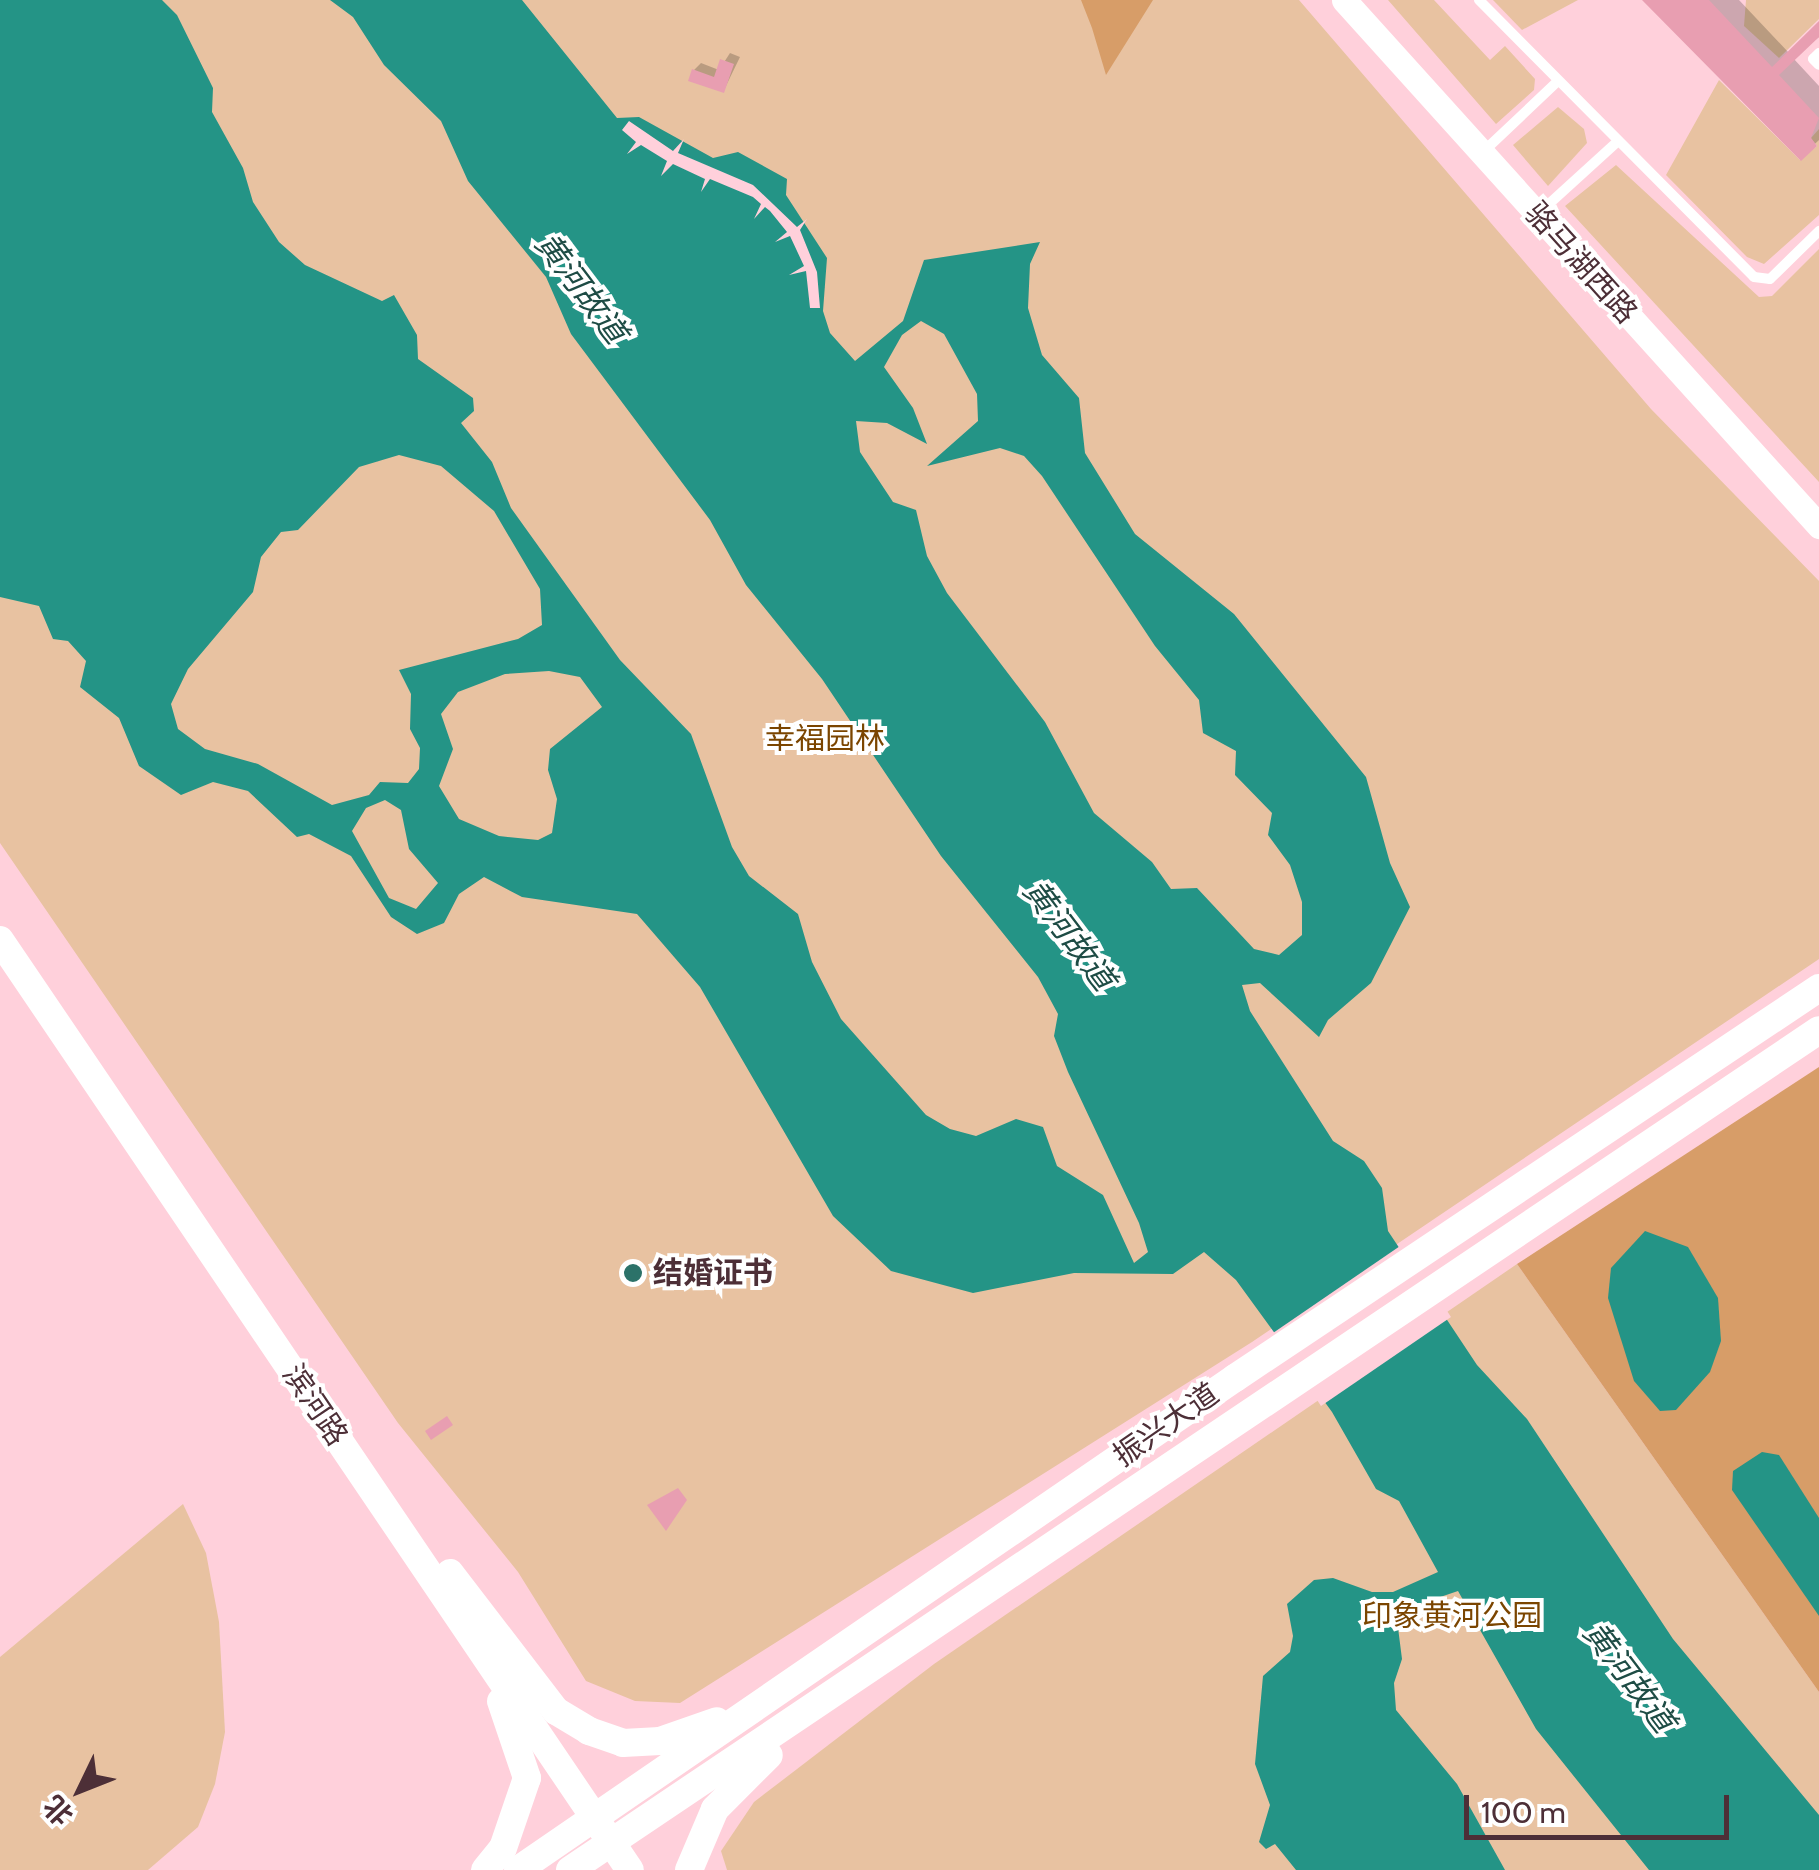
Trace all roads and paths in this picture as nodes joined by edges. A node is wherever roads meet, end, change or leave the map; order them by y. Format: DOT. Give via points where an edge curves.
graph roads {
  1 [pos="1344,0"];
  2 [pos="1479,0"];
  3 [pos="1819,53"];
  4 [pos="1819,65"];
  5 [pos="1556,83"];
  6 [pos="1616,143"];
  7 [pos="1482,153"];
  8 [pos="1538,215"];
  9 [pos="1819,231"];
  10 [pos="1819,526"];
  11 [pos="0,940"];
  12 [pos="1819,988"];
  13 [pos="1819,1030"];
  14 [pos="395,1524"];
  15 [pos="848,1645"];
  16 [pos="892,1654"];
  17 [pos="603,1831"];
  18 [pos="485,1870"];
  19 [pos="518,1870"];
  20 [pos="570,1870"];
  21 [pos="630,1870"];
  22 [pos="689,1870"];
  1 -- 7 [label="street, 骆马湖西路"];
  2 -- 5 [label="lane"];
  3 -- 4 [label="lane" via="1813,59"];
  5 -- 6 [label="lane"];
  5 -- 7 [label="lane"];
  6 -- 8 [label="lane"];
  6 -- 9 [label="lane" via="1760,281"];
  7 -- 8 [label="street, 骆马湖西路"];
  8 -- 10 [label="street, 骆马湖西路"];
  11 -- 14 [label="main road, 滨河路"];
  12 -- 15 [label="main road, 振兴大道"];
  13 -- 16 [label="main road, 振兴大道"];
  14 -- 15 [label="main road" via="448,1570 556,1711 623,1742 698,1732"];
  14 -- 17 [label="main road, 滨河路"];
  14 -- 18 [label="main road" via="506,1709 527,1778 503,1848"];
  15 -- 17 [label="main road, 振兴大道"];
  16 -- 17 [label="main road, 振兴大道"];
  16 -- 22 [label="main road" via="733,1785 697,1842"];
  17 -- 19 [label="main road, 振兴大道"];
  17 -- 20 [label="main road, 振兴大道"];
  17 -- 21 [label="main road, 滨河路"];
}
